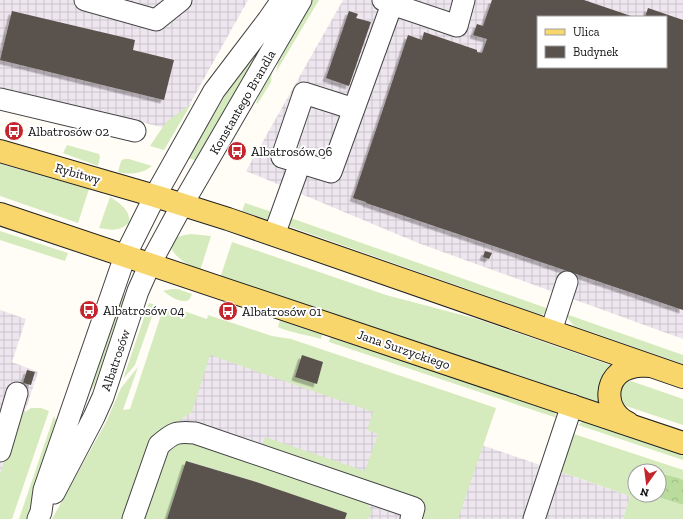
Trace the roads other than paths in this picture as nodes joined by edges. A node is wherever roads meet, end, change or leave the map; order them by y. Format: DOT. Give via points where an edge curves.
graph roads {
  1 [pos="85,0"];
  2 [pos="181,0"];
  3 [pos="282,0"];
  4 [pos="300,0"];
  5 [pos="464,0"];
  6 [pos="390,1"];
  7 [pos="0,99"];
  8 [pos="354,109"];
  9 [pos="135,131"];
  10 [pos="0,151"];
  11 [pos="300,163"];
  12 [pos="155,196"];
  13 [pos="182,204"];
  14 [pos="0,214"];
  15 [pos="274,235"];
  16 [pos="125,256"];
  17 [pos="150,264"];
  18 [pos="567,282"];
  19 [pos="551,331"];
  20 [pos="659,368"];
  21 [pos="683,377"];
  22 [pos="16,393"];
  23 [pos="572,405"];
  24 [pos="632,425"];
  25 [pos="683,443"];
  26 [pos="0,451"];
  27 [pos="40,515"];
  28 [pos="133,519"];
  29 [pos="411,519"];
  30 [pos="534,519"];
  1 -- 2 [label="street" via="156,20"];
  3 -- 12 [label="street, Konstantego Brandla" via="214,91"];
  4 -- 13 [label="street, Konstantego Brandla"];
  5 -- 6 [label="street" via="457,26"];
  6 -- 8 [label="street"];
  7 -- 9 [label="street"];
  8 -- 11 [label="street" via="331,172"];
  8 -- 11 [label="street" via="304,94 282,158"];
  10 -- 12 [label="main road, Rybitwy"];
  11 -- 15 [label="street"];
  12 -- 13 [label="main road"];
  12 -- 16 [label="street, Albatrosów"];
  13 -- 15 [label="main road"];
  13 -- 17 [label="street, Albatrosów"];
  14 -- 16 [label="main road"];
  15 -- 19 [label="main road"];
  16 -- 17 [label="main road, Jana Surzyckiego"];
  16 -- 27 [label="street, Albatrosów" via="44,490"];
  17 -- 23 [label="main road, Jana Surzyckiego"];
  17 -- 27 [label="street, Albatrosów" via="138,291 97,410 54,494"];
  18 -- 19 [label="street"];
  19 -- 20 [label="main road"];
  20 -- 21 [label="main road"];
  20 -- 24 [label="main road" via="642,365 630,367 620,373 612,383 609,395 613,411 619,418"];
  22 -- 26 [label="street"];
  23 -- 24 [label="main road, Jana Surzyckiego"];
  23 -- 30 [label="street"];
  24 -- 25 [label="main road, Jana Surzyckiego"];
  28 -- 29 [label="street" via="158,445 181,432 194,433 414,508"];
}
